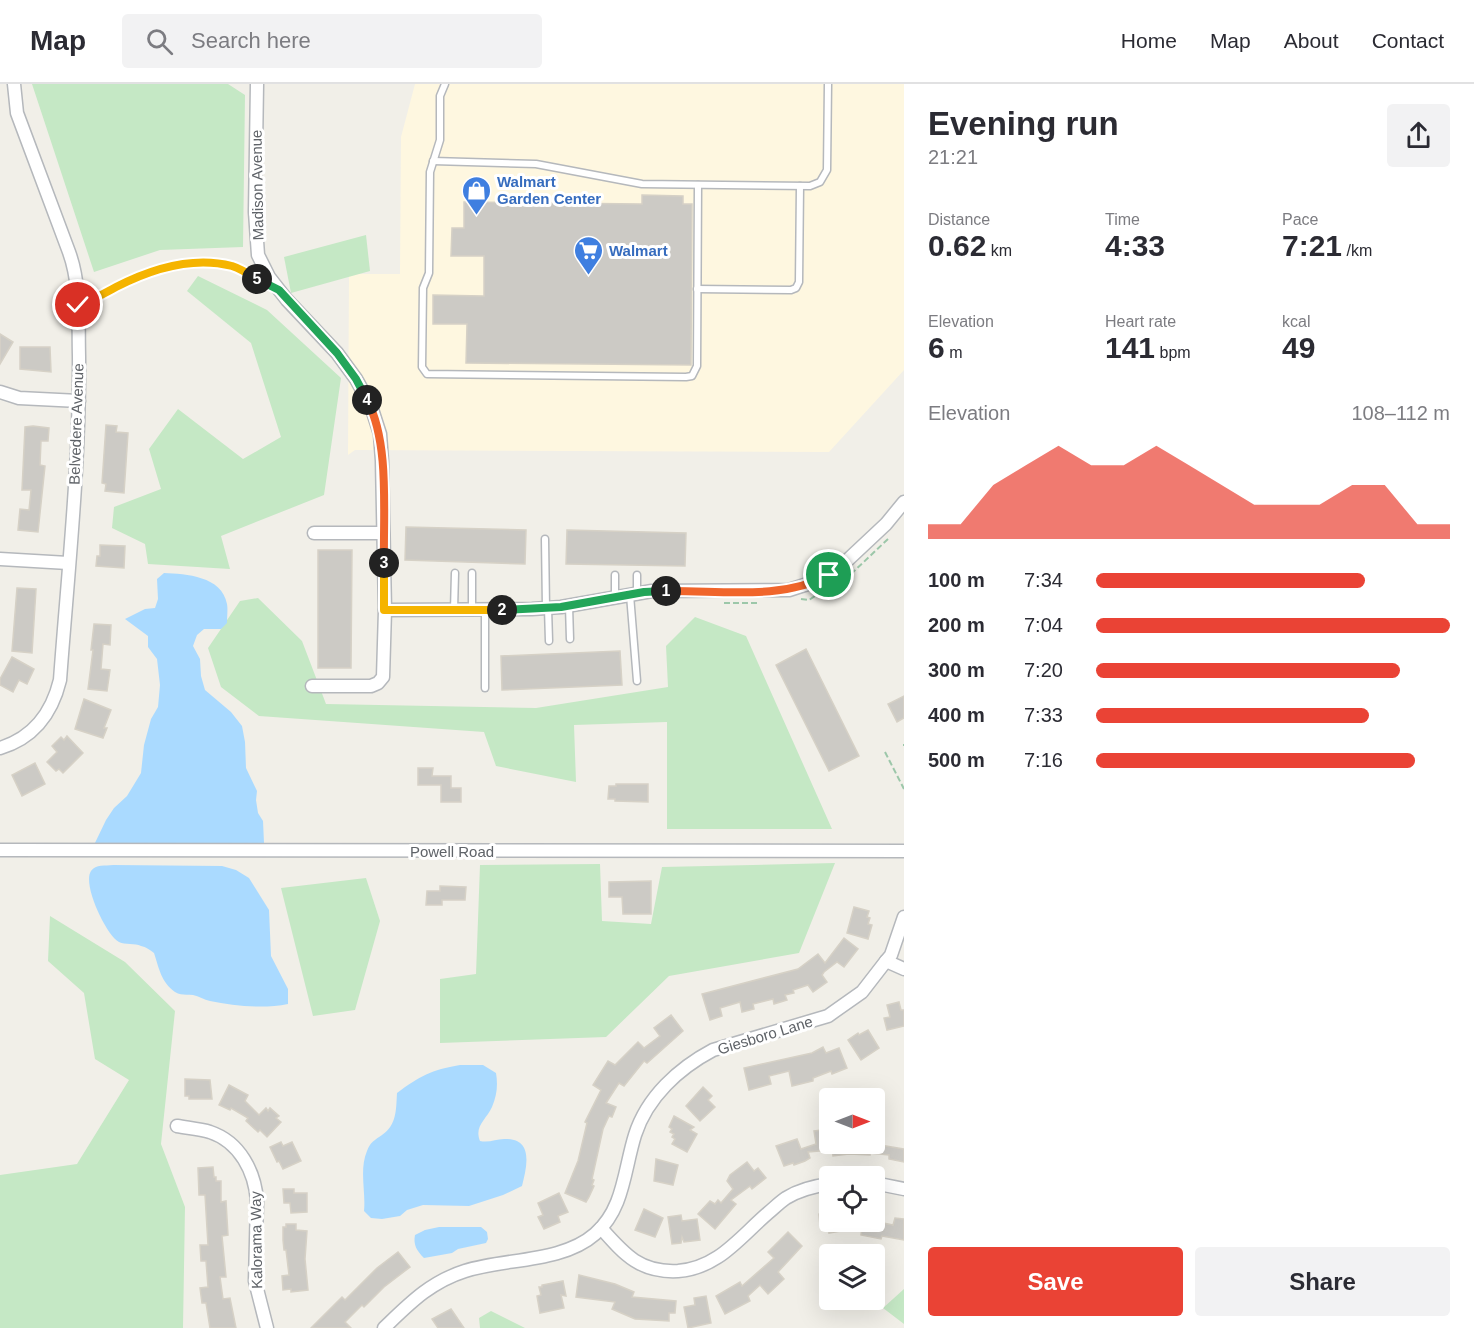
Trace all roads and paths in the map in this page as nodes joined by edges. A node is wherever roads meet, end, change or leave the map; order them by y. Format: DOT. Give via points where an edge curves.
graph roads {
  1 [pos="14,84"];
  2 [pos="257,84"];
  3 [pos="445,84"];
  4 [pos="828,84"];
  5 [pos="433,161"];
  6 [pos="698,185"];
  7 [pos="800,186"];
  8 [pos="261,281"];
  9 [pos="697,289"];
  10 [pos="78,305"];
  11 [pos="0,392"];
  12 [pos="79,401"];
  13 [pos="904,502"];
  14 [pos="314,532"];
  15 [pos="383,534"];
  16 [pos="545,539"];
  17 [pos="0,559"];
  18 [pos="68,563"];
  19 [pos="455,573"];
  20 [pos="472,573"];
  21 [pos="637,574"];
  22 [pos="615,575"];
  23 [pos="633,593"];
  24 [pos="615,597"];
  25 [pos="569,605"];
  26 [pos="547,608"];
  27 [pos="384,610"];
  28 [pos="454,610"];
  29 [pos="478,610"];
  30 [pos="570,639"];
  31 [pos="549,641"];
  32 [pos="637,681"];
  33 [pos="312,686"];
  34 [pos="485,688"];
  35 [pos="0,748"];
  36 [pos="885,752"];
  37 [pos="904,789"];
  38 [pos="0,850"];
  39 [pos="904,851"];
  40 [pos="904,917"];
  41 [pos="886,961"];
  42 [pos="904,969"];
  43 [pos="177,1126"];
  44 [pos="819,1185"];
  45 [pos="885,1185"];
  46 [pos="904,1189"];
  47 [pos="601,1228"];
  48 [pos="267,1328"];
  49 [pos="384,1328"];
  1 -- 10 [label="street, Belvedere Avenue" via="17,113 73,262"];
  2 -- 15 [label="street, Madison Avenue" via="258,255 287,300 337,353 370,406 380,434"];
  3 -- 5 [label="lane" via="440,96 440,140"];
  4 -- 7 [label="lane" via="827,170 816,185"];
  5 -- 6 [label="lane" via="528,163 633,183"];
  5 -- 9 [label="lane" via="429,273 423,288 422,367 427,374 689,377 697,366"];
  6 -- 7 [label="lane"];
  6 -- 9 [label="lane"];
  7 -- 9 [label="lane" via="796,288"];
  8 -- 10 [label="path" via="235,267 187,262 115,287"];
  10 -- 12 [label="street, Belvedere Avenue"];
  11 -- 12 [label="street" via="19,398"];
  12 -- 18 [label="street, Belvedere Avenue"];
  13 -- 23 [label="street" via="846,562 810,585 779,591"];
  14 -- 15 [label="street"];
  15 -- 27 [label="street, Madison Avenue"];
  16 -- 26 [label="lane"];
  17 -- 18 [label="street"];
  18 -- 35 [label="street, Belvedere Avenue" via="60,680 53,702 34,729"];
  19 -- 28 [label="lane"];
  20 -- 29 [label="lane"];
  21 -- 23 [label="lane"];
  22 -- 24 [label="lane"];
  23 -- 24 [label="street"];
  23 -- 32 [label="lane"];
  24 -- 25 [label="street"];
  25 -- 26 [label="street"];
  25 -- 30 [label="lane"];
  26 -- 29 [label="street"];
  26 -- 31 [label="lane"];
  27 -- 28 [label="street"];
  27 -- 33 [label="street, Madison Avenue" via="381,680 371,686"];
  28 -- 29 [label="street"];
  29 -- 34 [label="lane"];
  36 -- 37 [label="path"];
  38 -- 39 [label="street, Powell Road"];
  40 -- 41 [label="street, Giesboro Lane"];
  41 -- 42 [label="street"];
  41 -- 47 [label="street, Giesboro Lane" via="862,992 828,1016 713,1050 674,1077 640,1122 619,1198"];
  43 -- 48 [label="street, Kalorama Way" via="217,1135 239,1152 250,1169 257,1201 255,1281"];
  44 -- 47 [label="street" via="785,1198 720,1257 694,1269 649,1269 621,1251"];
  45 -- 46 [label="street"];
  47 -- 49 [label="street, Giesboro Lane" via="586,1241 566,1250 453,1276 419,1294"];
}
